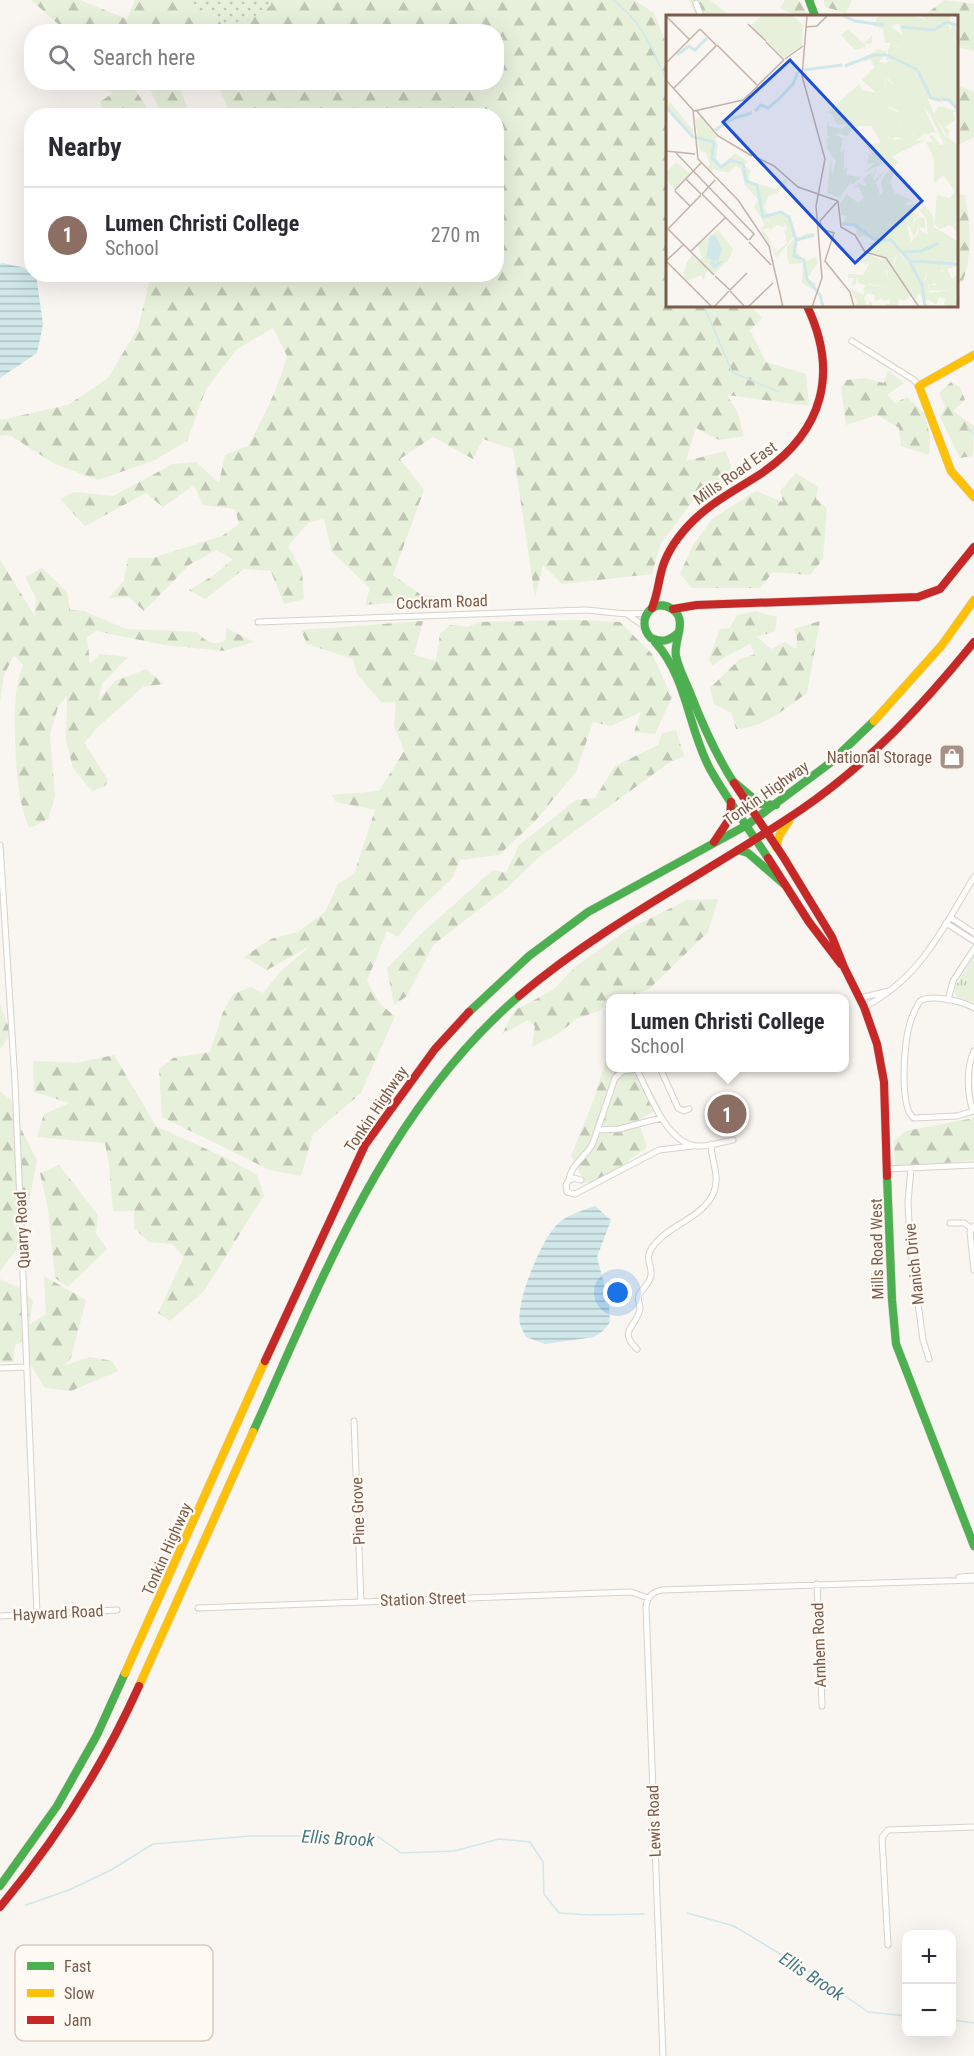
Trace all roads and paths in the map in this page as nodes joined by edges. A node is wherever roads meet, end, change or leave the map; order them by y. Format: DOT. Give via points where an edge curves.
graph roads {
  1 [pos="809,0"];
  2 [pos="696,3"];
  3 [pos="701,15"];
  4 [pos="815,15"];
  5 [pos="808,308"];
  6 [pos="852,341"];
  7 [pos="974,355"];
  8 [pos="919,386"];
  9 [pos="974,497"];
  10 [pos="974,548"];
  11 [pos="659,592"];
  12 [pos="974,600"];
  13 [pos="697,604"];
  14 [pos="671,608"];
  15 [pos="649,611"];
  16 [pos="627,615"];
  17 [pos="258,622"];
  18 [pos="680,622"];
  19 [pos="644,626"];
  20 [pos="678,633"];
  21 [pos="652,639"];
  22 [pos="974,642"];
  23 [pos="734,782"];
  24 [pos="731,802"];
  25 [pos="776,805"];
  26 [pos="805,807"];
  27 [pos="757,818"];
  28 [pos="747,825"];
  29 [pos="767,832"];
  30 [pos="755,839"];
  31 [pos="0,845"];
  32 [pos="710,847"];
  33 [pos="776,847"];
  34 [pos="738,850"];
  35 [pos="974,877"];
  36 [pos="786,885"];
  37 [pos="950,917"];
  38 [pos="946,923"];
  39 [pos="974,933"];
  40 [pos="974,940"];
  41 [pos="974,949"];
  42 [pos="844,967"];
  43 [pos="893,990"];
  44 [pos="860,998"];
  45 [pos="948,1000"];
  46 [pos="864,1007"];
  47 [pos="974,1008"];
  48 [pos="974,1051"];
  49 [pos="622,1072"];
  50 [pos="639,1072"];
  51 [pos="662,1072"];
  52 [pos="689,1109"];
  53 [pos="973,1111"];
  54 [pos="661,1118"];
  55 [pos="598,1130"];
  56 [pos="733,1140"];
  57 [pos="711,1144"];
  58 [pos="693,1146"];
  59 [pos="974,1166"];
  60 [pos="911,1168"];
  61 [pos="887,1169"];
  62 [pos="569,1180"];
  63 [pos="581,1180"];
  64 [pos="950,1223"];
  65 [pos="973,1227"];
  66 [pos="973,1258"];
  67 [pos="974,1270"];
  68 [pos="637,1349"];
  69 [pos="929,1359"];
  70 [pos="27,1367"];
  71 [pos="0,1368"];
  72 [pos="354,1421"];
  73 [pos="967,1525"];
  74 [pos="974,1536"];
  75 [pos="974,1546"];
  76 [pos="974,1578"];
  77 [pos="817,1584"];
  78 [pos="648,1598"];
  79 [pos="361,1602"];
  80 [pos="198,1608"];
  81 [pos="117,1610"];
  82 [pos="37,1614"];
  83 [pos="0,1616"];
  84 [pos="822,1706"];
  85 [pos="974,1827"];
  86 [pos="0,1886"];
  87 [pos="0,1907"];
  88 [pos="888,1946"];
  89 [pos="663,2056"];
  1 -- 4 [label="main road"];
  2 -- 3 [label="street"];
  5 -- 11 [label="main road, Mills Road East" via="819,331 824,356 824,379 812,423 794,448 695,517 669,551"];
  6 -- 8 [label="street"];
  7 -- 8 [label="main road"];
  8 -- 9 [label="main road" via="951,471"];
  10 -- 13 [label="main road" via="940,589 918,597"];
  11 -- 14 [label="main road"];
  11 -- 15 [label="main road, Mills Road East"];
  12 -- 25 [label="main road, Tonkin Highway" via="942,645 863,734"];
  13 -- 14 [label="main road"];
  13 -- 18 [label="main road"];
  14 -- 15 [label="main road" via="657,606"];
  14 -- 18 [label="main road"];
  15 -- 16 [label="street, Cockram Road"];
  15 -- 19 [label="main road"];
  16 -- 17 [label="street, Cockram Road" via="585,610"];
  16 -- 19 [label="street, Cockram Road"];
  18 -- 20 [label="main road"];
  19 -- 21 [label="main road"];
  20 -- 21 [label="main road" via="669,641"];
  20 -- 23 [label="main road" via="675,649 699,720"];
  21 -- 24 [label="main road" via="663,648 704,755"];
  22 -- 26 [label="main road, Tonkin Highway" via="903,723"];
  23 -- 25 [label="main road" via="760,804"];
  23 -- 27 [label="main road"];
  24 -- 28 [label="main road"];
  24 -- 32 [label="main road" via="732,818"];
  25 -- 27 [label="main road, Tonkin Highway"];
  26 -- 29 [label="main road, Tonkin Highway"];
  26 -- 33 [label="main road" via="781,832"];
  27 -- 28 [label="main road, Tonkin Highway"];
  27 -- 29 [label="main road"];
  28 -- 30 [label="main road"];
  28 -- 32 [label="main road, Tonkin Highway"];
  29 -- 30 [label="main road, Tonkin Highway"];
  29 -- 33 [label="main road, Mills Road West"];
  30 -- 34 [label="main road, Tonkin Highway"];
  30 -- 36 [label="main road, Mills Road West"];
  31 -- 70 [label="street, Quarry Road"];
  32 -- 86 [label="main road, Tonkin Highway" via="588,912 529,956 454,1027 379,1124 334,1209 97,1735 57,1806"];
  33 -- 42 [label="main road, Mills Road West" via="832,937"];
  34 -- 36 [label="main road" via="748,853"];
  34 -- 87 [label="main road, Tonkin Highway" via="584,946 509,1005 451,1067 399,1136 337,1246 105,1756 62,1828"];
  35 -- 37 [label="street"];
  36 -- 42 [label="main road, Mills Road West"];
  37 -- 38 [label="street"];
  37 -- 39 [label="street"];
  38 -- 40 [label="street"];
  38 -- 43 [label="street" via="916,968"];
  41 -- 45 [label="street" via="954,981"];
  42 -- 44 [label="main road, Mills Road West"];
  43 -- 44 [label="street"];
  43 -- 46 [label="street"];
  44 -- 46 [label="main road, Mills Road West"];
  45 -- 47 [label="street"];
  45 -- 53 [label="street" via="923,999 908,1029 903,1082 908,1111 916,1119"];
  46 -- 61 [label="main road, Mills Road West" via="877,1044 884,1082"];
  48 -- 53 [label="street" via="968,1088"];
  49 -- 55 [label="street" via="615,1078"];
  50 -- 54 [label="street"];
  51 -- 52 [label="street" via="678,1108"];
  54 -- 55 [label="street"];
  54 -- 58 [label="street" via="676,1136"];
  55 -- 62 [label="street" via="588,1152 573,1167"];
  56 -- 57 [label="street"];
  57 -- 58 [label="street"];
  57 -- 68 [label="street" via="717,1179 713,1195 658,1240 649,1253 650,1280 639,1295 639,1311 628,1333"];
  58 -- 62 [label="street" via="658,1150 575,1194 566,1190"];
  59 -- 60 [label="street"];
  60 -- 61 [label="street"];
  60 -- 69 [label="street, Manich Drive" via="910,1245"];
  61 -- 73 [label="main road, Mills Road West" via="896,1344"];
  62 -- 63 [label="street"];
  64 -- 65 [label="street"];
  65 -- 66 [label="street"];
  66 -- 67 [label="street"];
  70 -- 71 [label="street"];
  70 -- 82 [label="street, Quarry Road"];
  72 -- 79 [label="street, Pine Grove"];
  73 -- 74 [label="main road, Mills Road West"];
  73 -- 75 [label="main road, Mills Road West"];
  76 -- 77 [label="street"];
  77 -- 78 [label="street" via="657,1591"];
  77 -- 84 [label="street, Arnhem Road"];
  78 -- 79 [label="street, Station Street" via="631,1592"];
  78 -- 89 [label="street, Lewis Road"];
  79 -- 80 [label="street, Station Street"];
  81 -- 82 [label="street, Hayward Road"];
  82 -- 83 [label="street, Hayward Road"];
  85 -- 88 [label="street" via="884,1833"];
}
